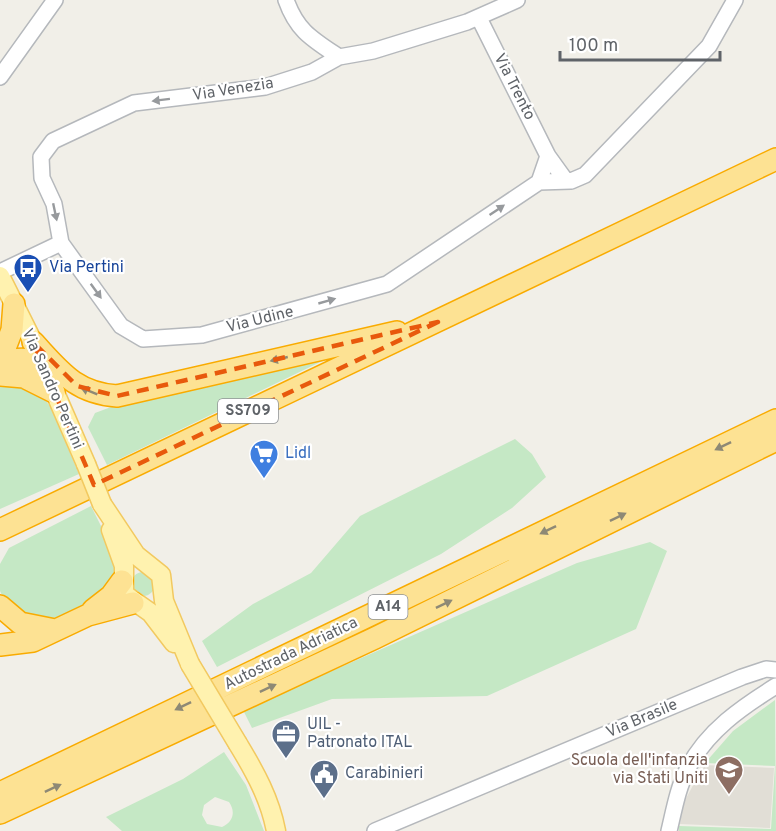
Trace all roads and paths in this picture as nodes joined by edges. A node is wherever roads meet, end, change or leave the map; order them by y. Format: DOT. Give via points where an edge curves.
graph roads {
  1 [pos="55,0"];
  2 [pos="286,0"];
  3 [pos="517,0"];
  4 [pos="735,0"];
  5 [pos="479,18"];
  6 [pos="339,57"];
  7 [pos="0,77"];
  8 [pos="548,156"];
  9 [pos="776,159"];
  10 [pos="566,181"];
  11 [pos="539,182"];
  12 [pos="61,243"];
  13 [pos="0,274"];
  14 [pos="14,304"];
  15 [pos="438,322"];
  16 [pos="33,342"];
  17 [pos="0,362"];
  18 [pos="43,365"];
  19 [pos="0,375"];
  20 [pos="54,392"];
  21 [pos="776,420"];
  22 [pos="776,441"];
  23 [pos="58,502"];
  24 [pos="102,504"];
  25 [pos="4,526"];
  26 [pos="0,548"];
  27 [pos="145,564"];
  28 [pos="123,578"];
  29 [pos="163,588"];
  30 [pos="136,604"];
  31 [pos="0,606"];
  32 [pos="88,615"];
  33 [pos="55,630"];
  34 [pos="0,645"];
  35 [pos="189,663"];
  36 [pos="776,670"];
  37 [pos="776,686"];
  38 [pos="0,793"];
  39 [pos="0,813"];
  40 [pos="276,829"];
  41 [pos="375,831"];
  42 [pos="669,831"];
  1 -- 7 [label="street"];
  2 -- 6 [label="street" via="293,19 306,35"];
  3 -- 5 [label="street, Via Venezia"];
  4 -- 10 [label="street" via="710,46 585,175"];
  5 -- 6 [label="street, Via Venezia" via="373,51"];
  5 -- 8 [label="street, Via Trento"];
  6 -- 12 [label="street, Via Venezia, one-way" via="312,72 265,87 134,103 53,141 41,157 42,178 54,204"];
  8 -- 10 [label="street"];
  8 -- 11 [label="street"];
  9 -- 15 [label="highway, SS709"];
  10 -- 11 [label="street"];
  12 -- 11 [label="street, Via Udine, one-way" via="121,326 143,339 202,335 387,284"];
  12 -- 13 [label="street"];
  13 -- 14 [label="main road, Via Sandro Pertini"];
  14 -- 16 [label="main road, Via Sandro Pertini"];
  14 -- 17 [label="highway" via="12,330"];
  15 -- 16 [label="highway, one-way" via="117,396 77,386"];
  15 -- 23 [label="highway, SS709"];
  16 -- 18 [label="main road, Via Sandro Pertini"];
  17 -- 18 [label="highway" via="28,358"];
  18 -- 20 [label="main road, Via Sandro Pertini"];
  19 -- 20 [label="highway" via="24,377"];
  20 -- 24 [label="main road, Via Sandro Pertini, bridge"];
  21 -- 38 [label="highway, Autostrada Adriatica / A14, one-way"];
  39 -- 22 [label="highway, Autostrada Adriatica / A14, one-way" via="375,638"];
  23 -- 25 [label="highway, SS709"];
  23 -- 26 [label="highway" via="48,516 13,535"];
  24 -- 27 [label="main road, Via Sandro Pertini"];
  24 -- 28 [label="main road, Via Sandro Pertini" via="120,552"];
  27 -- 28 [label="main road" via="134,566"];
  27 -- 29 [label="main road, Via Sandro Pertini" via="157,570"];
  28 -- 30 [label="main road, Via Sandro Pertini" via="124,594"];
  28 -- 32 [label="highway" via="111,596"];
  29 -- 30 [label="main road" via="152,603"];
  29 -- 35 [label="main road, Via Sandro Pertini" via="164,601"];
  30 -- 32 [label="highway"];
  30 -- 35 [label="main road, Via Sandro Pertini" via="151,613"];
  31 -- 33 [label="highway" via="20,622"];
  32 -- 33 [label="highway"];
  33 -- 34 [label="highway" via="33,641"];
  35 -- 40 [label="main road, Via Sandro Pertini, bridge" via="255,772"];
  36 -- 41 [label="street, Via Brasile" via="765,669 742,677"];
  37 -- 42 [label="street" via="742,707 701,749 688,769"];
}
